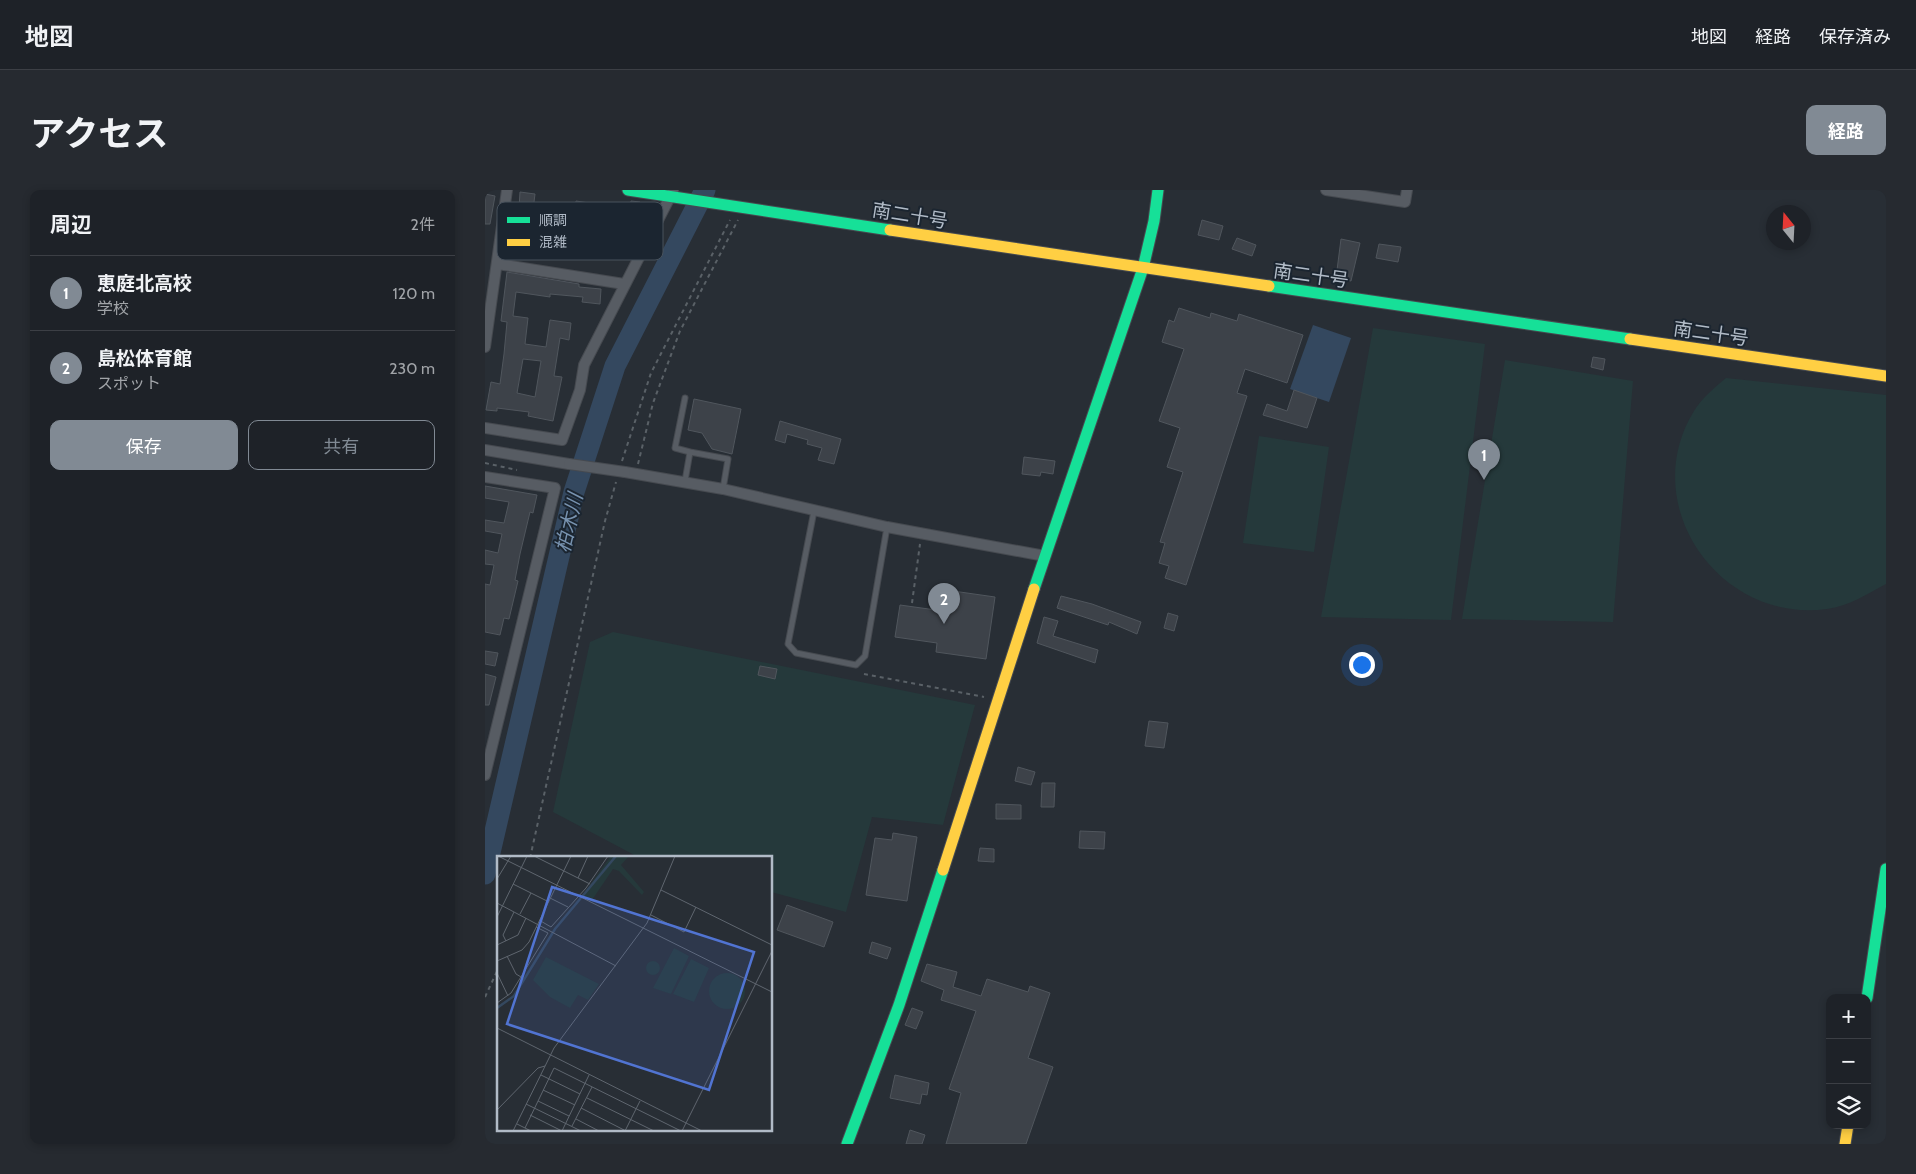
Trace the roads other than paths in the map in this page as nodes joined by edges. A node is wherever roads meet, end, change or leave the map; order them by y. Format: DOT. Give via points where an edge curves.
graph roads {
  1 [pos="628,190"];
  2 [pos="1158,190"];
  3 [pos="1326,190"];
  4 [pos="1407,190"];
  5 [pos="672,193"];
  6 [pos="663,210"];
  7 [pos="498,260"];
  8 [pos="637,260"];
  9 [pos="498,264"];
  10 [pos="1143,268"];
  11 [pos="624,284"];
  12 [pos="489,289"];
  13 [pos="485,347"];
  14 [pos="1886,376"];
  15 [pos="685,398"];
  16 [pos="485,428"];
  17 [pos="485,450"];
  18 [pos="691,452"];
  19 [pos="485,477"];
  20 [pos="685,481"];
  21 [pos="723,489"];
  22 [pos="814,511"];
  23 [pos="887,527"];
  24 [pos="1045,556"];
  25 [pos="485,775"];
  26 [pos="1886,869"];
  27 [pos="1868,994"];
  28 [pos="1847,1129"];
  29 [pos="847,1144"];
  30 [pos="1845,1144"];
  1 -- 5 [label="street, 南二十号"];
  2 -- 10 [label="street"];
  3 -- 4 [label="street" via="1405,202"];
  5 -- 6 [label="street"];
  5 -- 10 [label="street, 南二十号" via="685,200 736,210"];
  7 -- 9 [label="street"];
  8 -- 11 [label="street"];
  9 -- 11 [label="street"];
  9 -- 12 [label="street"];
  10 -- 14 [label="street, 南二十号"];
  10 -- 24 [label="street"];
  11 -- 16 [label="street" via="584,365 580,390 562,440"];
  12 -- 13 [label="street"];
  15 -- 18 [label="lane" via="675,448"];
  17 -- 20 [label="street, bridge"];
  18 -- 20 [label="lane"];
  18 -- 21 [label="lane" via="728,459"];
  19 -- 25 [label="street" via="555,488"];
  20 -- 21 [label="street"];
  21 -- 22 [label="street"];
  22 -- 23 [label="street"];
  22 -- 23 [label="lane" via="788,644 796,653 856,665 865,656"];
  23 -- 24 [label="street"];
  24 -- 29 [label="street" via="899,1006"];
  26 -- 27 [label="street"];
  28 -- 30 [label="street"];
}
